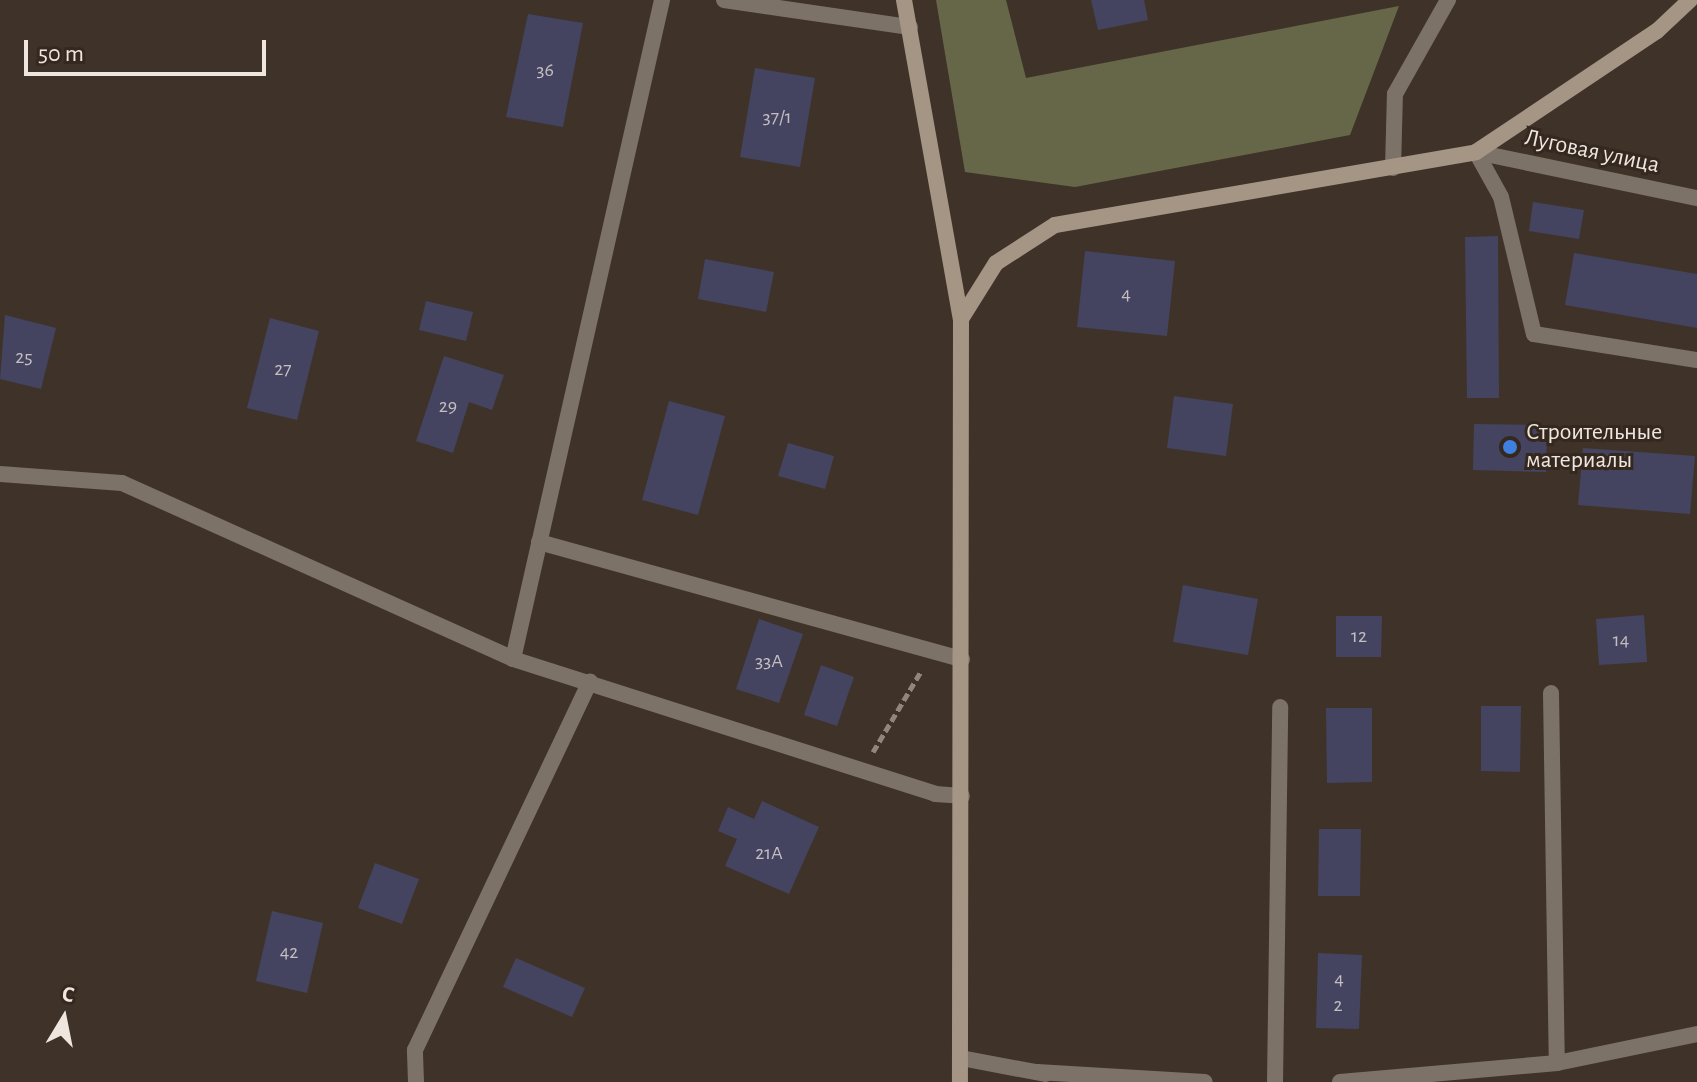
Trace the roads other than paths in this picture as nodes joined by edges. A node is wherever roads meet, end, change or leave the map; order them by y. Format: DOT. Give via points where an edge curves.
graph roads {
  1 [pos="662,0"];
  2 [pos="724,0"];
  3 [pos="904,0"];
  4 [pos="1448,0"];
  5 [pos="1690,0"];
  6 [pos="910,27"];
  7 [pos="1476,152"];
  8 [pos="1393,168"];
  9 [pos="1697,198"];
  10 [pos="961,319"];
  11 [pos="1697,360"];
  12 [pos="0,474"];
  13 [pos="539,542"];
  14 [pos="513,659"];
  15 [pos="962,659"];
  16 [pos="590,681"];
  17 [pos="1551,693"];
  18 [pos="1280,707"];
  19 [pos="962,796"];
  20 [pos="1697,1034"];
  21 [pos="961,1058"];
  22 [pos="1557,1063"];
  23 [pos="1037,1072"];
  24 [pos="416,1082"];
  25 [pos="960,1082"];
  26 [pos="1075,1082"];
  27 [pos="1205,1082"];
  28 [pos="1275,1082"];
  29 [pos="1340,1082"];
  1 -- 13 [label="street"];
  2 -- 6 [label="street"];
  3 -- 6 [label="street"];
  4 -- 8 [label="street" via="1395,94"];
  5 -- 7 [label="street" via="1657,31"];
  6 -- 10 [label="street"];
  7 -- 8 [label="street"];
  7 -- 9 [label="street, Луговая улица"];
  7 -- 11 [label="street" via="1501,197 1534,334"];
  8 -- 10 [label="street" via="1055,225 996,263"];
  10 -- 15 [label="street"];
  12 -- 14 [label="street" via="122,483"];
  13 -- 14 [label="street"];
  13 -- 15 [label="street"];
  14 -- 16 [label="street"];
  15 -- 19 [label="street"];
  16 -- 19 [label="street" via="935,794"];
  16 -- 24 [label="street" via="415,1050"];
  17 -- 22 [label="street"];
  18 -- 28 [label="street"];
  19 -- 21 [label="street"];
  20 -- 22 [label="street"];
  21 -- 23 [label="street"];
  21 -- 25 [label="street"];
  22 -- 29 [label="street"];
  23 -- 26 [label="street"];
  23 -- 27 [label="street"];
}
